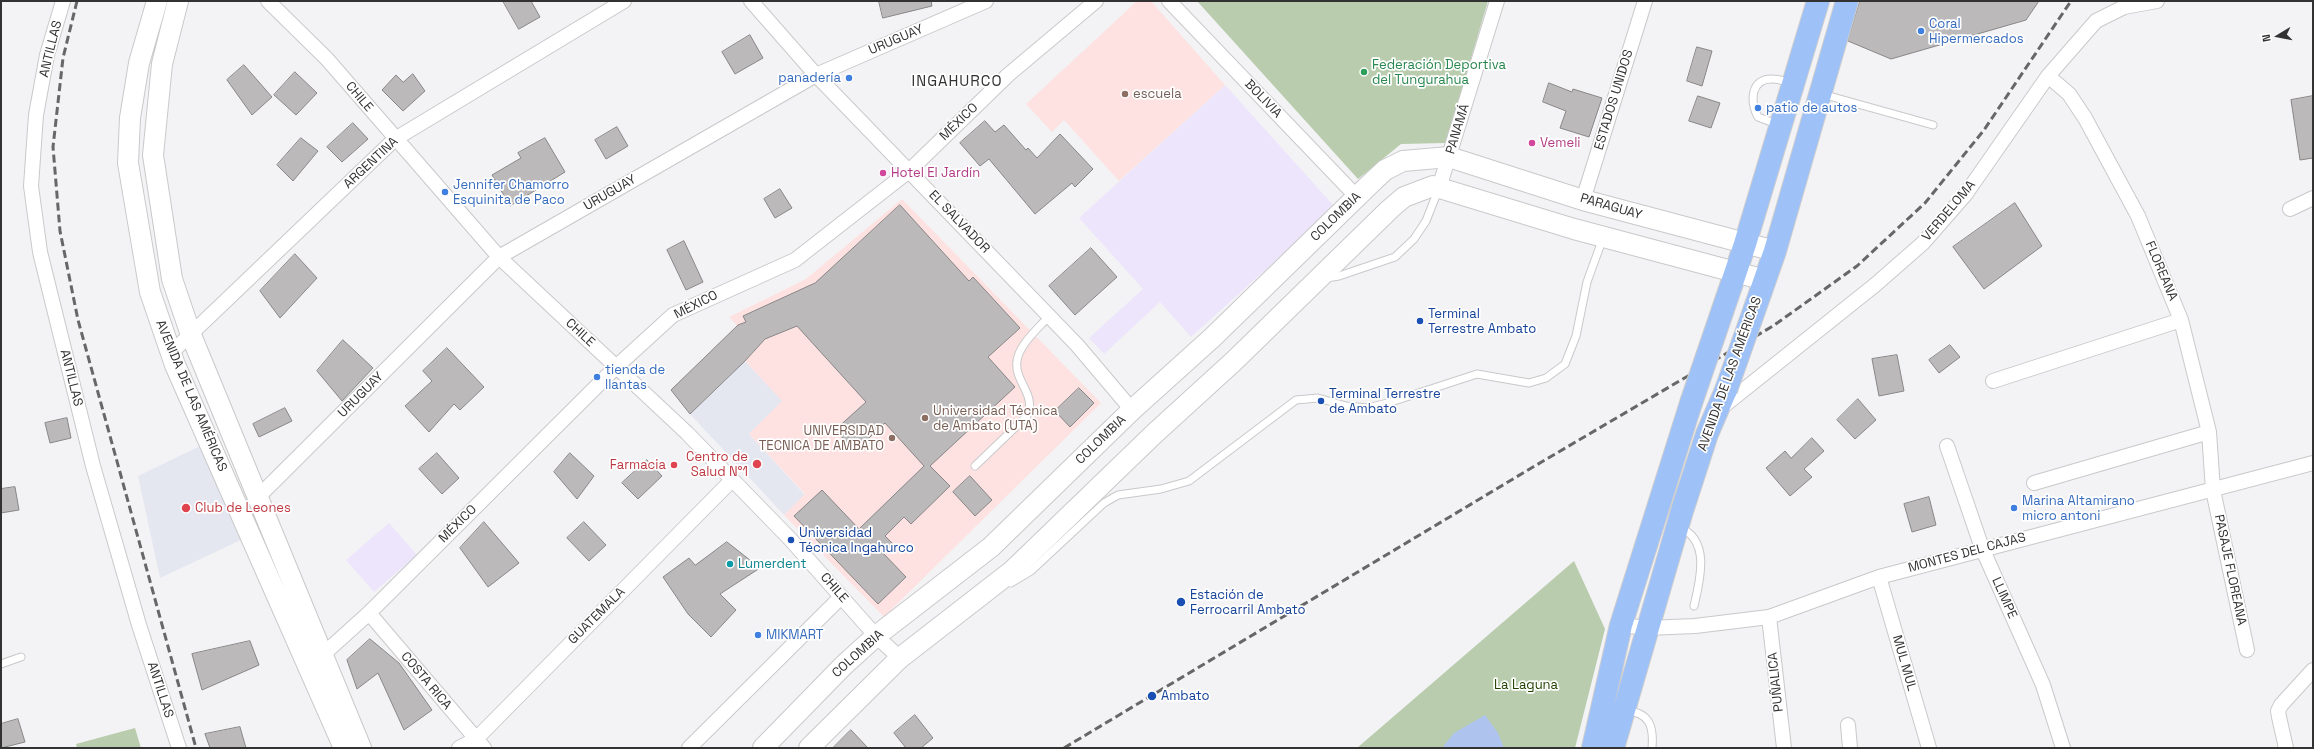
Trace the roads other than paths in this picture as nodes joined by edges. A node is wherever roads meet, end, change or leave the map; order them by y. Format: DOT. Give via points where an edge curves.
graph roads {
  1 [pos="63,1"];
  2 [pos="157,1"];
  3 [pos="178,1"];
  4 [pos="624,1"];
  5 [pos="751,1"];
  6 [pos="986,1"];
  7 [pos="1096,1"];
  8 [pos="1169,1"];
  9 [pos="1497,1"];
  10 [pos="1645,1"];
  11 [pos="1818,1"];
  12 [pos="1847,1"];
  13 [pos="2158,1"];
  14 [pos="273,2"];
  15 [pos="816,75"];
  16 [pos="2048,76"];
  17 [pos="1794,83"];
  18 [pos="1820,94"];
  19 [pos="1933,125"];
  20 [pos="1781,126"];
  21 [pos="395,139"];
  22 [pos="1449,157"];
  23 [pos="909,171"];
  24 [pos="1439,188"];
  25 [pos="1357,197"];
  26 [pos="2313,198"];
  27 [pos="1583,200"];
  28 [pos="2290,209"];
  29 [pos="1603,237"];
  30 [pos="1745,244"];
  31 [pos="1775,251"];
  32 [pos="499,257"];
  33 [pos="1320,278"];
  34 [pos="1734,278"];
  35 [pos="1763,285"];
  36 [pos="1049,316"];
  37 [pos="2181,320"];
  38 [pos="191,335"];
  39 [pos="171,353"];
  40 [pos="616,367"];
  41 [pos="1993,381"];
  42 [pos="1132,410"];
  43 [pos="1718,410"];
  44 [pos="2209,432"];
  45 [pos="1947,446"];
  46 [pos="2313,462"];
  47 [pos="975,466"];
  48 [pos="732,480"];
  49 [pos="2034,483"];
  50 [pos="2213,490"];
  51 [pos="257,498"];
  52 [pos="1677,526"];
  53 [pos="1982,548"];
  54 [pos="1879,577"];
  55 [pos="999,583"];
  56 [pos="841,597"];
  57 [pos="1694,606"];
  58 [pos="369,613"];
  59 [pos="1769,617"];
  60 [pos="1621,625"];
  61 [pos="1647,628"];
  62 [pos="876,636"];
  63 [pos="2247,650"];
  64 [pos="21,657"];
  65 [pos="900,658"];
  66 [pos="316,661"];
  67 [pos="1,664"];
  68 [pos="2313,670"];
  69 [pos="1624,711"];
  70 [pos="1848,725"];
  71 [pos="480,744"];
  72 [pos="179,748"];
  73 [pos="344,748"];
  74 [pos="361,748"];
  75 [pos="459,748"];
  76 [pos="690,748"];
  77 [pos="763,748"];
  78 [pos="809,748"];
  79 [pos="1593,748"];
  80 [pos="1613,748"];
  81 [pos="1652,748"];
  82 [pos="1784,748"];
  83 [pos="1850,748"];
  84 [pos="1929,748"];
  85 [pos="2063,748"];
  86 [pos="2286,748"];
  1 -- 72 [label="street, ANTILLAS" via="47,54 36,115 31,186 40,252 93,466 139,625"];
  2 -- 39 [label="main road, AVENIDA DE LAS AMÉRICAS" via="138,64 130,118 128,163 150,292"];
  3 -- 38 [label="main road, AVENIDA DE LAS AMÉRICAS" via="162,64 154,155 172,279"];
  4 -- 21 [label="street, ARGENTINA"];
  5 -- 15 [label="street, EL SALVADOR"];
  6 -- 15 [label="street, URUGUAY"];
  7 -- 23 [label="street, MÉXICO" via="1008,74"];
  8 -- 25 [label="street, BOLIVIA"];
  9 -- 22 [label="street, PANAMÁ"];
  10 -- 27 [label="street, ESTADOS UNIDOS"];
  11 -- 17 [label="main road, AVENIDA DE LAS AMÉRICAS"];
  12 -- 18 [label="main road, AVENIDA DE LAS AMÉRICAS"];
  13 -- 16 [label="street, VERDELOMA" via="2124,7 2096,21"];
  14 -- 21 [label="street, CHILE" via="327,59"];
  15 -- 23 [label="street, EL SALVADOR"];
  15 -- 32 [label="street, URUGUAY"];
  16 -- 37 [label="street, FLOREANA" via="2069,94 2085,118 2138,216"];
  16 -- 43 [label="street, VERDELOMA" via="1965,196 1923,243 1875,285"];
  17 -- 20 [label="main road, AVENIDA DE LAS AMÉRICAS"];
  17 -- 20 [label="lane" via="1772,79 1760,82 1754,91 1752,106 1758,117"];
  18 -- 19 [label="lane"];
  18 -- 31 [label="main road, AVENIDA DE LAS AMÉRICAS"];
  20 -- 30 [label="main road, AVENIDA DE LAS AMÉRICAS"];
  21 -- 32 [label="street, CHILE"];
  21 -- 38 [label="street, ARGENTINA"];
  22 -- 24 [label="street, PANAMÁ"];
  22 -- 25 [label="main road, COLOMBIA" via="1403,161 1385,170"];
  22 -- 27 [label="main road, PARAGUAY"];
  23 -- 36 [label="street, EL SALVADOR"];
  23 -- 40 [label="street, MÉXICO" via="795,260 673,315"];
  24 -- 29 [label="main road"];
  24 -- 33 [label="main road" via="1433,186 1404,197"];
  24 -- 33 [label="lane" via="1426,221 1414,239 1395,257 1339,276"];
  25 -- 42 [label="main road, COLOMBIA" via="1213,337"];
  26 -- 28 [label="street"];
  27 -- 30 [label="main road, PARAGUAY"];
  29 -- 34 [label="main road"];
  29 -- 55 [label="lane" via="1587,282 1576,336 1565,364 1546,378 1529,383 1477,374 1368,408 1346,406 1318,398 1296,400 1189,481 1161,489 1118,495 1104,503 1030,571 1007,585 1002,586"];
  30 -- 31 [label="main road, PARAGUAY"];
  30 -- 34 [label="main road, AVENIDA DE LAS AMÉRICAS"];
  31 -- 35 [label="main road, AVENIDA DE LAS AMÉRICAS"];
  32 -- 40 [label="street, CHILE"];
  32 -- 51 [label="street, URUGUAY"];
  33 -- 55 [label="main road"];
  34 -- 35 [label="main road"];
  34 -- 60 [label="main road, AVENIDA DE LAS AMÉRICAS, bridge" via="1691,403"];
  35 -- 43 [label="main road, AVENIDA DE LAS AMÉRICAS, bridge"];
  36 -- 42 [label="street, EL SALVADOR"];
  36 -- 47 [label="lane" via="1022,348 1017,361 1019,376 1030,397 1031,407 1027,416"];
  37 -- 41 [label="street"];
  37 -- 44 [label="street, FLOREANA"];
  38 -- 39 [label="street, ARGENTINA"];
  38 -- 51 [label="main road, AVENIDA DE LAS AMÉRICAS"];
  39 -- 66 [label="main road, AVENIDA DE LAS AMÉRICAS"];
  40 -- 48 [label="street, CHILE" via="688,433"];
  40 -- 58 [label="street, MÉXICO"];
  42 -- 62 [label="main road, COLOMBIA" via="990,547"];
  43 -- 52 [label="main road, AVENIDA DE LAS AMÉRICAS" via="1707,434"];
  44 -- 49 [label="street"];
  44 -- 50 [label="street, FLOREANA"];
  45 -- 53 [label="street, LLIMPE"];
  46 -- 50 [label="street, MONTES DEL CAJAS"];
  48 -- 56 [label="street, CHILE" via="791,540"];
  48 -- 71 [label="street, GUATEMALA"];
  50 -- 53 [label="street, MONTES DEL CAJAS"];
  50 -- 63 [label="street, PASAJE FLOREANA"];
  51 -- 66 [label="main road, AVENIDA DE LAS AMÉRICAS"];
  52 -- 57 [label="lane" via="1686,530 1695,540 1700,554 1702,575"];
  52 -- 61 [label="main road, AVENIDA DE LAS AMÉRICAS"];
  53 -- 54 [label="street, MONTES DEL CAJAS"];
  53 -- 85 [label="street, LLIMPE" via="2043,685"];
  54 -- 59 [label="street, MONTES DEL CAJAS"];
  54 -- 84 [label="street, MUL MUL"];
  55 -- 65 [label="main road"];
  56 -- 62 [label="street, CHILE"];
  56 -- 76 [label="street"];
  58 -- 66 [label="street, MÉXICO"];
  58 -- 71 [label="street, COSTA RICA"];
  59 -- 61 [label="street, MONTES DEL CAJAS" via="1694,626"];
  59 -- 82 [label="street, PUÑALICA"];
  60 -- 61 [label="street, MONTES DEL CAJAS"];
  60 -- 79 [label="main road, AVENIDA DE LAS AMÉRICAS"];
  61 -- 69 [label="main road, AVENIDA DE LAS AMÉRICAS"];
  62 -- 65 [label="street, CHILE"];
  62 -- 77 [label="main road, COLOMBIA"];
  64 -- 67 [label="lane"];
  65 -- 78 [label="main road"];
  66 -- 73 [label="main road, AVENIDA DE LAS AMÉRICAS"];
  66 -- 74 [label="main road, AVENIDA DE LAS AMÉRICAS"];
  68 -- 86 [label="street" via="2278,711"];
  69 -- 80 [label="main road, AVENIDA DE LAS AMÉRICAS"];
  69 -- 81 [label="lane" via="1642,713 1649,722"];
  70 -- 83 [label="street"];
  71 -- 75 [label="street, GUATEMALA"];
}
